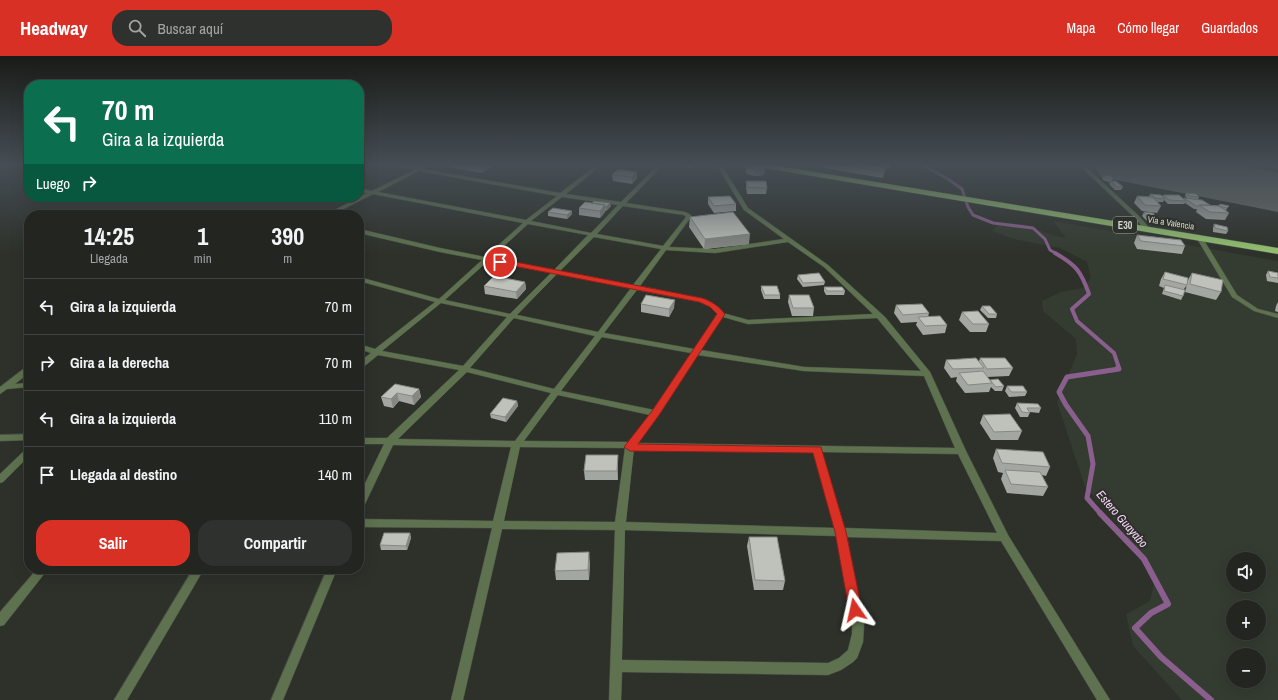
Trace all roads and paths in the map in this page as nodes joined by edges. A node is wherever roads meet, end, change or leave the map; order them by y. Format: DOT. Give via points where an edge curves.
graph roads {
  1 [pos="377,194"];
  2 [pos="557,194"];
  3 [pos="632,194"];
  4 [pos="737,194"];
  5 [pos="932,194"];
  6 [pos="1112,194"];
  7 [pos="562,195"];
  8 [pos="354,202"];
  9 [pos="622,204"];
  10 [pos="338,210"];
  11 [pos="527,223"];
  12 [pos="1147,229"];
  13 [pos="364,232"];
  14 [pos="591,235"];
  15 [pos="1199,237"];
  16 [pos="790,240"];
  17 [pos="664,248"];
  18 [pos="1278,251"];
  19 [pos="487,259"];
  20 [pos="555,271"];
  21 [pos="364,280"];
  22 [pos="635,286"];
  23 [pos="440,301"];
  24 [pos="721,314"];
  25 [pos="512,316"];
  26 [pos="879,316"];
  27 [pos="1278,316"];
  28 [pos="598,334"];
  29 [pos="364,348"];
  30 [pos="376,352"];
  31 [pos="696,352"];
  32 [pos="364,362"];
  33 [pos="465,369"];
  34 [pos="24,372"];
  35 [pos="927,374"];
  36 [pos="24,385"];
  37 [pos="2,389"];
  38 [pos="555,392"];
  39 [pos="656,413"];
  40 [pos="24,437"];
  41 [pos="0,438"];
  42 [pos="364,441"];
  43 [pos="390,441"];
  44 [pos="516,444"];
  45 [pos="630,447"];
  46 [pos="817,450"];
  47 [pos="961,451"];
  48 [pos="24,456"];
  49 [pos="0,480"];
  50 [pos="364,496"];
  51 [pos="364,523"];
  52 [pos="498,523"];
  53 [pos="620,526"];
  54 [pos="840,532"];
  55 [pos="1004,537"];
  56 [pos="39,574"];
  57 [pos="197,574"];
  58 [pos="330,574"];
  59 [pos="0,621"];
  60 [pos="616,666"];
  61 [pos="120,700"];
  62 [pos="277,700"];
  63 [pos="457,700"];
  64 [pos="615,700"];
  65 [pos="1104,700"];
  1 -- 11 [label="street"];
  2 -- 7 [label="street"];
  3 -- 9 [label="street"];
  4 -- 16 [label="street" via="746,209"];
  5 -- 12 [label="highway, Vía a Valencia / E30"];
  6 -- 12 [label="street"];
  7 -- 9 [label="street"];
  7 -- 11 [label="street"];
  8 -- 10 [label="street"];
  9 -- 14 [label="street"];
  9 -- 17 [label="street" via="688,215"];
  11 -- 14 [label="street"];
  11 -- 19 [label="street"];
  12 -- 15 [label="highway, Vía a Valencia / E30"];
  13 -- 19 [label="street"];
  14 -- 17 [label="street"];
  14 -- 20 [label="street"];
  15 -- 18 [label="highway, Vía a Valencia / E30"];
  15 -- 27 [label="street" via="1234,296 1256,310"];
  16 -- 17 [label="street" via="715,251"];
  16 -- 26 [label="street" via="826,266"];
  17 -- 22 [label="street"];
  19 -- 20 [label="street"];
  19 -- 23 [label="street"];
  20 -- 22 [label="street"];
  20 -- 25 [label="street"];
  21 -- 23 [label="street"];
  22 -- 24 [label="street" via="702,300"];
  22 -- 28 [label="street"];
  23 -- 25 [label="street"];
  23 -- 30 [label="street"];
  24 -- 26 [label="street" via="748,322"];
  24 -- 31 [label="street"];
  25 -- 28 [label="street"];
  25 -- 33 [label="street"];
  26 -- 35 [label="street"];
  28 -- 31 [label="street"];
  28 -- 38 [label="street"];
  29 -- 30 [label="street"];
  30 -- 32 [label="street"];
  30 -- 33 [label="street"];
  31 -- 35 [label="street" via="812,370"];
  31 -- 39 [label="street"];
  33 -- 38 [label="street"];
  33 -- 43 [label="street"];
  34 -- 37 [label="street"];
  35 -- 47 [label="street"];
  36 -- 37 [label="street"];
  38 -- 39 [label="street"];
  38 -- 44 [label="street"];
  39 -- 45 [label="street"];
  40 -- 41 [label="street"];
  42 -- 43 [label="street"];
  43 -- 44 [label="street"];
  43 -- 50 [label="street"];
  44 -- 45 [label="street"];
  44 -- 52 [label="street"];
  45 -- 46 [label="street"];
  45 -- 53 [label="street"];
  46 -- 47 [label="street"];
  46 -- 54 [label="street"];
  47 -- 55 [label="street"];
  48 -- 49 [label="street"];
  51 -- 52 [label="street"];
  52 -- 53 [label="street"];
  52 -- 63 [label="street"];
  53 -- 54 [label="street"];
  53 -- 60 [label="street"];
  54 -- 55 [label="street"];
  54 -- 60 [label="street" via="858,625 858,639 853,654 843,664 828,669"];
  55 -- 65 [label="street"];
  56 -- 59 [label="street"];
  57 -- 61 [label="street"];
  58 -- 62 [label="street"];
  60 -- 64 [label="street"];
}
